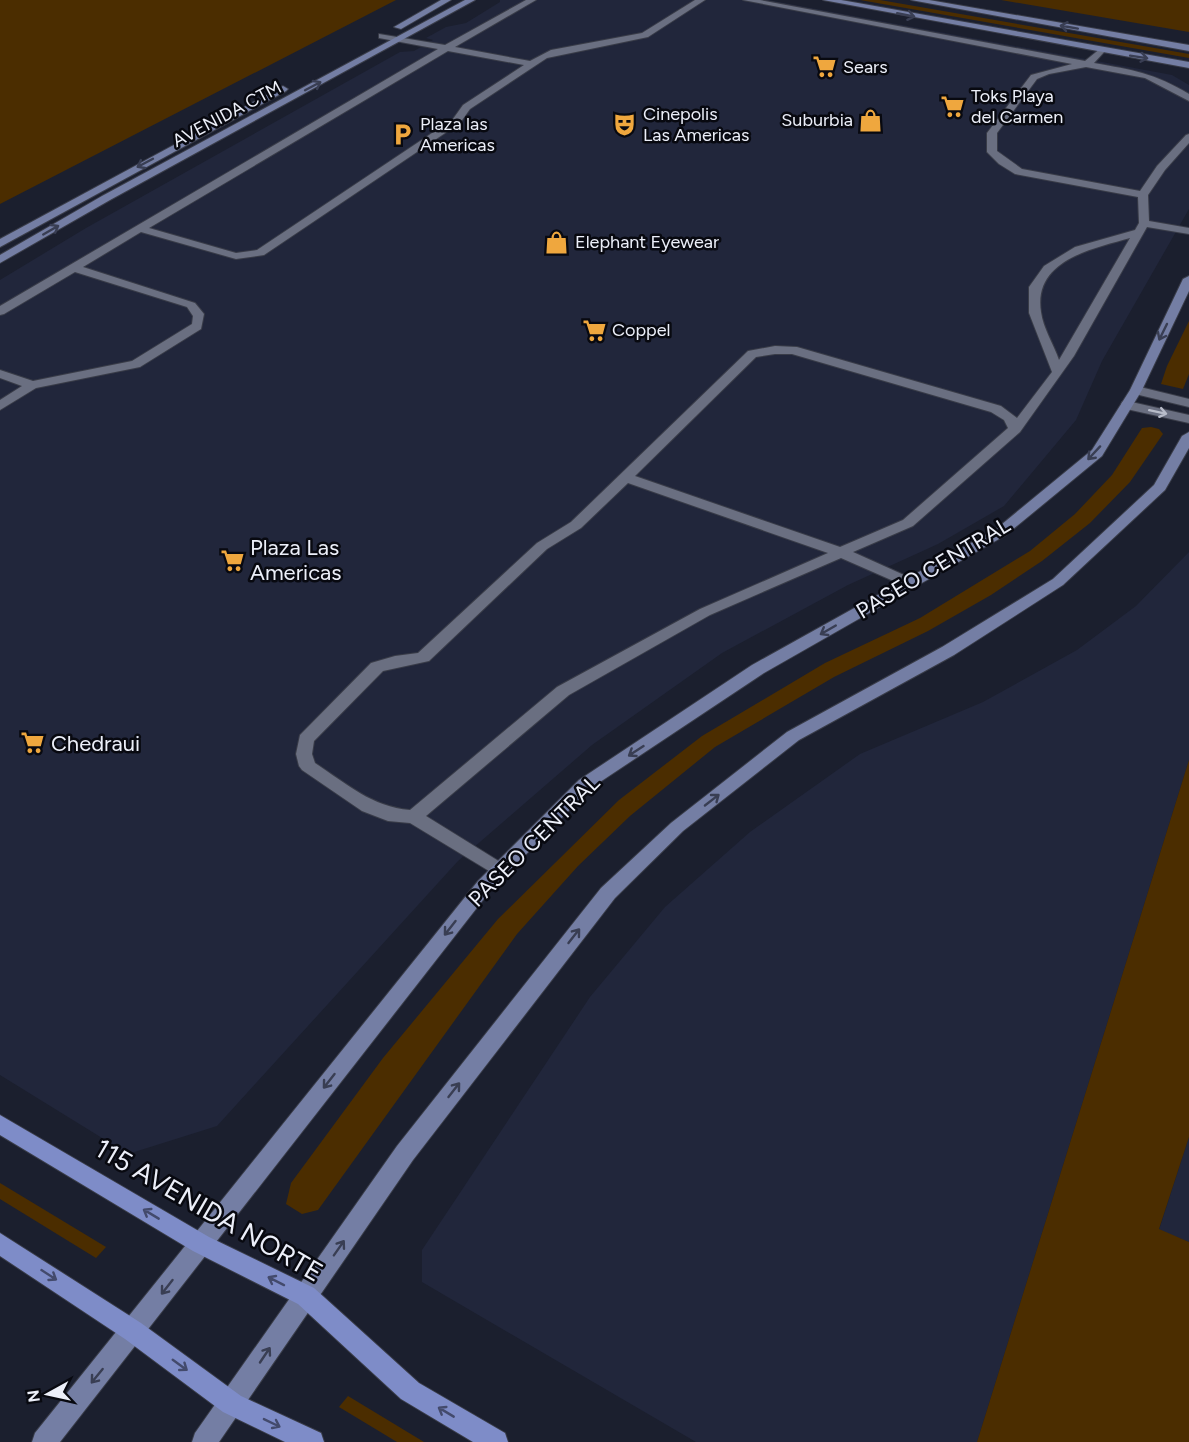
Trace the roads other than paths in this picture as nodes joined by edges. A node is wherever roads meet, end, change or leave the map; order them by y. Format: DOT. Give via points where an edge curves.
graph roads {
  1 [pos="447,0"];
  2 [pos="471,0"];
  3 [pos="532,0"];
  4 [pos="701,0"];
  5 [pos="747,0"];
  6 [pos="827,0"];
  7 [pos="915,0"];
  8 [pos="382,36"];
  9 [pos="399,39"];
  10 [pos="371,42"];
  11 [pos="448,48"];
  12 [pos="1189,48"];
  13 [pos="1101,51"];
  14 [pos="532,64"];
  15 [pos="1088,64"];
  16 [pos="1189,65"];
  17 [pos="298,81"];
  18 [pos="1189,98"];
  19 [pos="1189,137"];
  20 [pos="1143,195"];
  21 [pos="1141,227"];
  22 [pos="138,228"];
  23 [pos="1189,231"];
  24 [pos="0,244"];
  25 [pos="0,260"];
  26 [pos="72,267"];
  27 [pos="1189,279"];
  28 [pos="0,310"];
  29 [pos="1058,372"];
  30 [pos="0,374"];
  31 [pos="32,386"];
  32 [pos="1136,390"];
  33 [pos="1189,403"];
  34 [pos="1127,405"];
  35 [pos="0,406"];
  36 [pos="1189,419"];
  37 [pos="1015,429"];
  38 [pos="1189,436"];
  39 [pos="625,477"];
  40 [pos="840,552"];
  41 [pos="910,583"];
  42 [pos="414,817"];
  43 [pos="499,870"];
  44 [pos="0,1124"];
  45 [pos="0,1243"];
  46 [pos="201,1244"];
  47 [pos="306,1296"];
  48 [pos="133,1330"];
  49 [pos="232,1404"];
  50 [pos="44,1442"];
  51 [pos="204,1442"];
  52 [pos="312,1442"];
  53 [pos="496,1442"];
  1 -- 8 [label="main road"];
  2 -- 9 [label="main road, AVENIDA CTM"];
  3 -- 11 [label="street"];
  4 -- 14 [label="street" via="645,35 554,52"];
  5 -- 15 [label="street"];
  6 -- 13 [label="main road, one-way"];
  12 -- 7 [label="main road, one-way"];
  8 -- 9 [label="street"];
  8 -- 10 [label="main road"];
  9 -- 11 [label="street"];
  25 -- 9 [label="main road, AVENIDA CTM, one-way"];
  11 -- 14 [label="street"];
  11 -- 22 [label="street"];
  13 -- 15 [label="street"];
  13 -- 16 [label="main road, one-way"];
  14 -- 22 [label="street" via="466,107 457,121 260,253 236,256"];
  15 -- 18 [label="street" via="1148,76"];
  15 -- 20 [label="street" via="1034,77 992,133 992,152 1019,172"];
  17 -- 24 [label="main road, AVENIDA CTM, one-way"];
  19 -- 20 [label="street"];
  20 -- 21 [label="street"];
  21 -- 23 [label="street"];
  21 -- 29 [label="street"];
  21 -- 29 [label="street" via="1079,249 1048,268 1035,287 1035,312"];
  22 -- 26 [label="street"];
  26 -- 28 [label="street"];
  26 -- 31 [label="street" via="191,305 200,319 197,326 136,364"];
  27 -- 32 [label="main road, PASEO CENTRAL, one-way"];
  29 -- 37 [label="street"];
  30 -- 31 [label="street"];
  31 -- 35 [label="street"];
  32 -- 33 [label="street"];
  32 -- 34 [label="main road, PASEO CENTRAL"];
  34 -- 36 [label="street, one-way"];
  34 -- 41 [label="main road, PASEO CENTRAL, one-way" via="1096,453 1001,532"];
  37 -- 39 [label="street" via="1010,418 996,409 793,350 768,350 752,354"];
  37 -- 40 [label="street" via="908,523"];
  47 -- 38 [label="main road, one-way" via="405,1153 608,893 677,827 793,736 948,651 1058,582 1160,487"];
  39 -- 40 [label="street"];
  39 -- 42 [label="street" via="576,525 542,546 423,657 377,667 306,739 304,753 308,766 368,807 388,815"];
  40 -- 41 [label="street"];
  40 -- 42 [label="street" via="705,612 563,691"];
  41 -- 43 [label="main road, PASEO CENTRAL, one-way" via="758,669 585,784"];
  42 -- 43 [label="street"];
  43 -- 46 [label="main road, PASEO CENTRAL, one-way"];
  46 -- 44 [label="main road, 115 AVENIDA NORTE, one-way"];
  45 -- 48 [label="main road, one-way"];
  47 -- 46 [label="main road, 115 AVENIDA NORTE, one-way"];
  46 -- 48 [label="main road, PASEO CENTRAL, one-way"];
  49 -- 47 [label="main road, one-way"];
  53 -- 47 [label="main road, 115 AVENIDA NORTE, one-way" via="410,1391"];
  48 -- 49 [label="main road, one-way"];
  48 -- 50 [label="main road, PASEO CENTRAL, one-way"];
  49 -- 51 [label="main road"];
  49 -- 52 [label="main road, one-way"];
}
